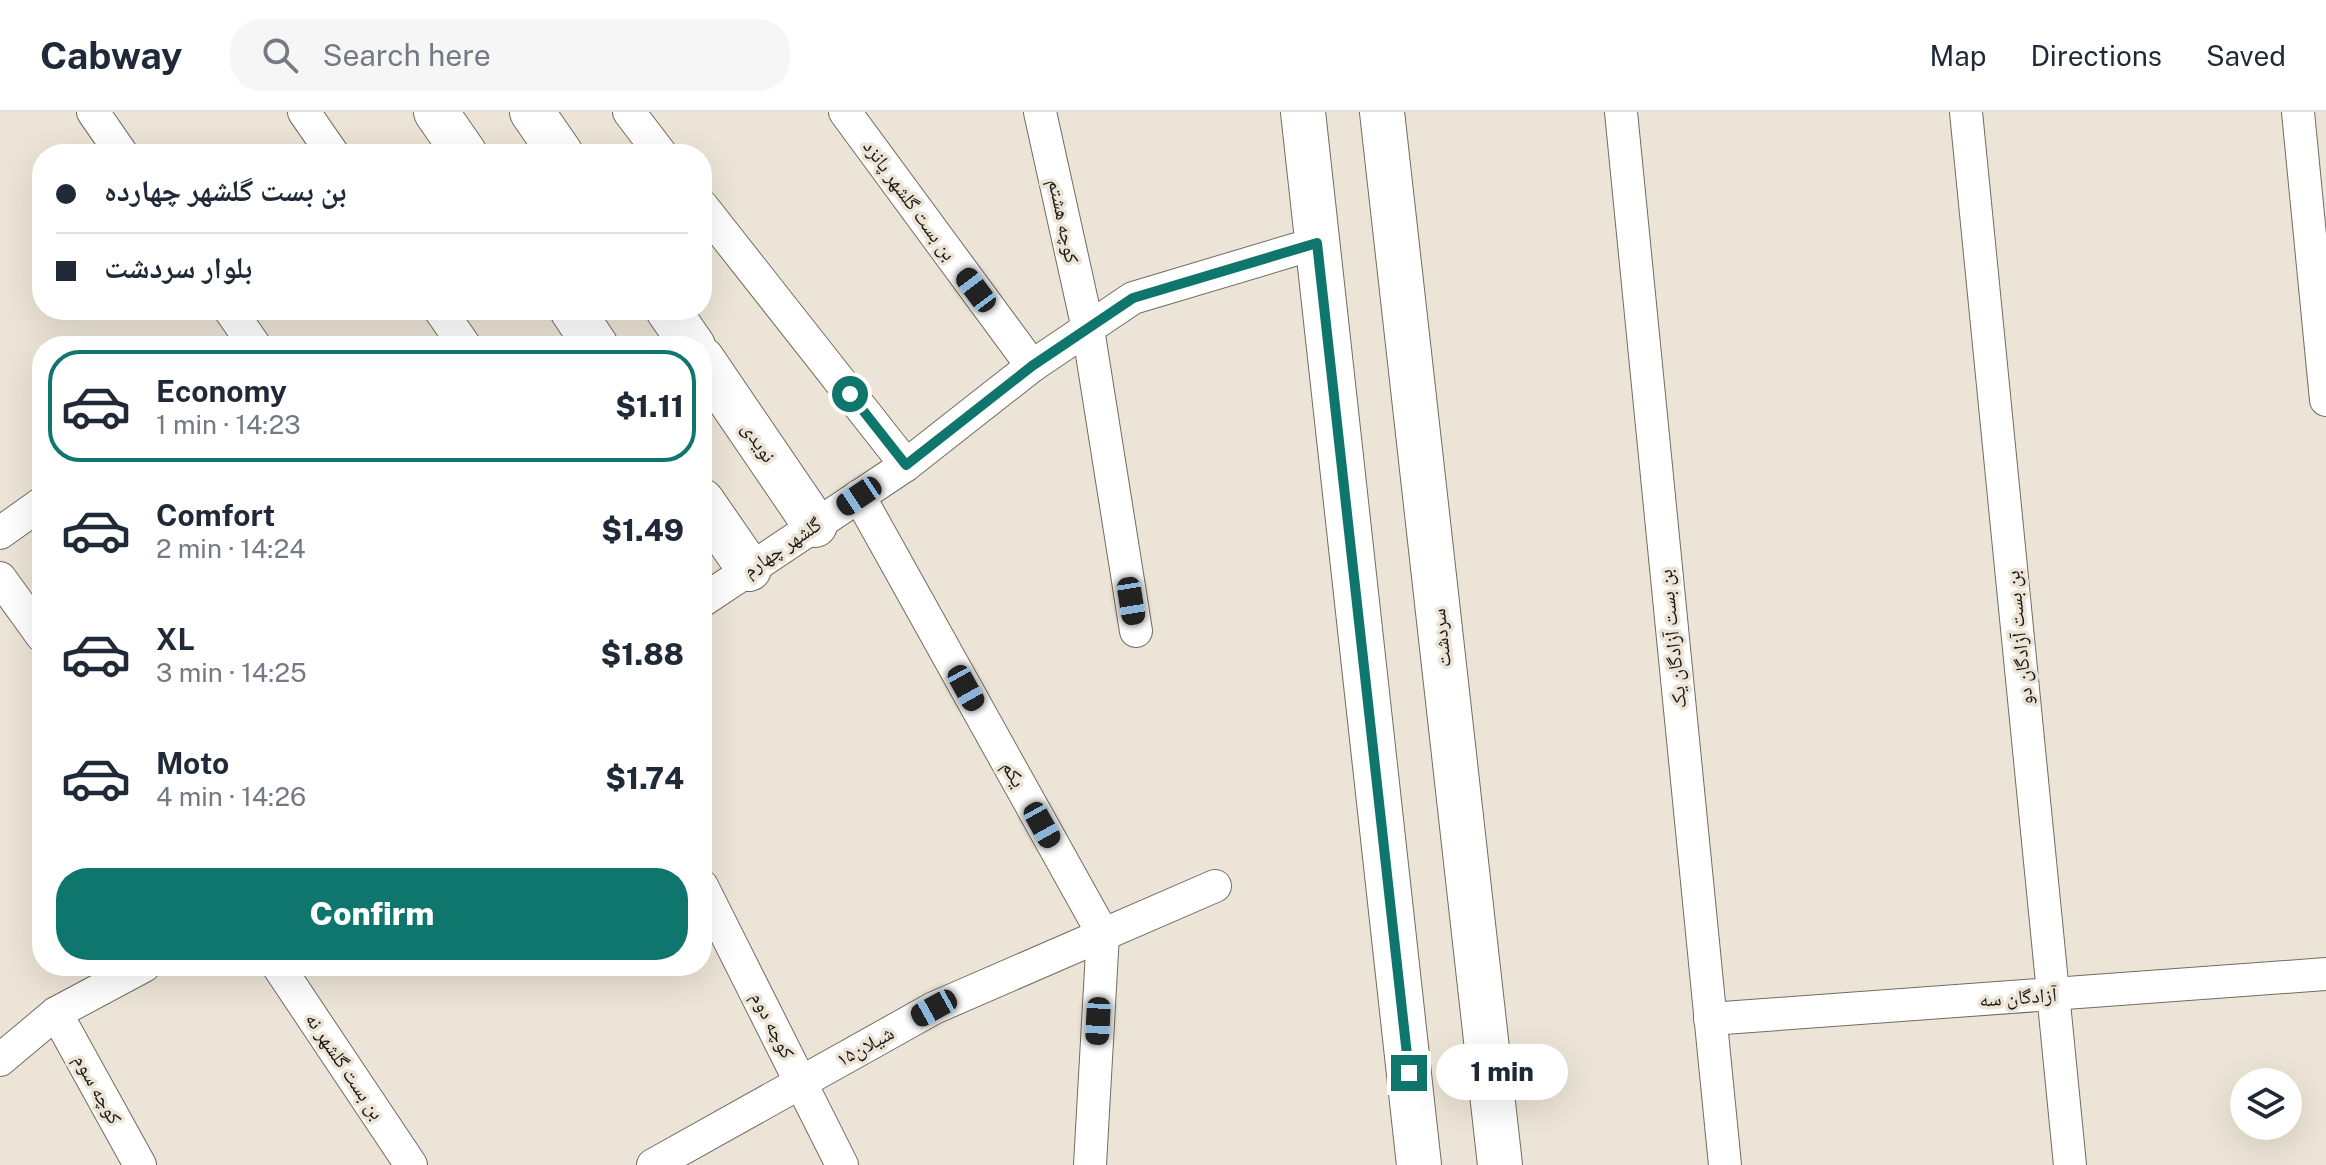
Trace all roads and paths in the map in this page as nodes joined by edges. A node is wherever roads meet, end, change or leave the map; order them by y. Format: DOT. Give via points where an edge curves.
graph roads {
  1 [pos="93,112"];
  2 [pos="304,112"];
  3 [pos="436,112"];
  4 [pos="532,112"];
  5 [pos="845,112"];
  6 [pos="1040,112"];
  7 [pos="1303,112"];
  8 [pos="1382,112"];
  9 [pos="1621,112"];
  10 [pos="1966,112"];
  11 [pos="2298,112"];
  12 [pos="643,117"];
  13 [pos="115,144"];
  14 [pos="326,144"];
  15 [pos="458,144"];
  16 [pos="554,144"];
  17 [pos="656,144"];
  18 [pos="712,219"];
  19 [pos="1317,243"];
  20 [pos="1088,329"];
  21 [pos="1032,366"];
  22 [pos="712,374"];
  23 [pos="2326,400"];
  24 [pos="906,465"];
  25 [pos="859,496"];
  26 [pos="32,510"];
  27 [pos="712,515"];
  28 [pos="815,525"];
  29 [pos="0,533"];
  30 [pos="749,569"];
  31 [pos="0,578"];
  32 [pos="712,594"];
  33 [pos="32,622"];
  34 [pos="1136,631"];
  35 [pos="1215,886"];
  36 [pos="712,906"];
  37 [pos="1103,934"];
  38 [pos="2326,974"];
  39 [pos="125,976"];
  40 [pos="285,976"];
  41 [pos="2055,994"];
  42 [pos="56,1013"];
  43 [pos="1710,1019"];
  44 [pos="0,1060"];
  45 [pos="801,1081"];
  46 [pos="1492,1100"];
  47 [pos="140,1165"];
  48 [pos="411,1165"];
  49 [pos="653,1165"];
  50 [pos="842,1165"];
  51 [pos="1090,1165"];
  52 [pos="1419,1165"];
  53 [pos="1500,1165"];
  54 [pos="1527,1165"];
  55 [pos="1725,1165"];
  56 [pos="2070,1165"];
  1 -- 13 [label="street"];
  2 -- 14 [label="street"];
  3 -- 15 [label="main road"];
  4 -- 16 [label="main road"];
  5 -- 21 [label="street, بن بست گلشهر پانزد"];
  6 -- 20 [label="street, کوچه هشتم"];
  7 -- 19 [label="main road"];
  8 -- 46 [label="main road, سردشت"];
  9 -- 43 [label="street, بن بست آزادگان یک"];
  10 -- 41 [label="street, بن بست آزادگان دو"];
  11 -- 23 [label="street"];
  12 -- 17 [label="street"];
  18 -- 24 [label="street"];
  19 -- 20 [label="street, گلشهر چهارم" via="1133,298"];
  19 -- 52 [label="main road"];
  20 -- 21 [label="street, گلشهر چهارم"];
  20 -- 34 [label="street, کوچه هشتم"];
  21 -- 24 [label="street, گلشهر چهارم"];
  22 -- 28 [label="main road, نویدی"];
  24 -- 25 [label="street, گلشهر چهارم"];
  25 -- 28 [label="street, گلشهر چهارم"];
  25 -- 37 [label="street, یکم"];
  26 -- 29 [label="street"];
  27 -- 30 [label="main road"];
  28 -- 30 [label="street, گلشهر چهارم"];
  30 -- 32 [label="street, گلشهر چهارم"];
  31 -- 33 [label="street"];
  35 -- 37 [label="street, شیلان۱۵"];
  36 -- 45 [label="street, کوچه دوم"];
  37 -- 45 [label="street, شیلان۱۵" via="934,1008"];
  37 -- 51 [label="street"];
  38 -- 41 [label="street, آزادگان سه"];
  39 -- 42 [label="street"];
  40 -- 48 [label="street, بن بست گلشهر نه"];
  41 -- 43 [label="street, آزادگان سه"];
  41 -- 56 [label="street, بن بست آزادگان دو"];
  42 -- 44 [label="street"];
  42 -- 47 [label="street, کوچه سوم"];
  43 -- 55 [label="street, بن بست آزادگان یک"];
  45 -- 49 [label="street, شیلان۱۵"];
  45 -- 50 [label="street, کوچه دوم"];
  46 -- 53 [label="main road, سردشت"];
  46 -- 54 [label="main road"];
}
